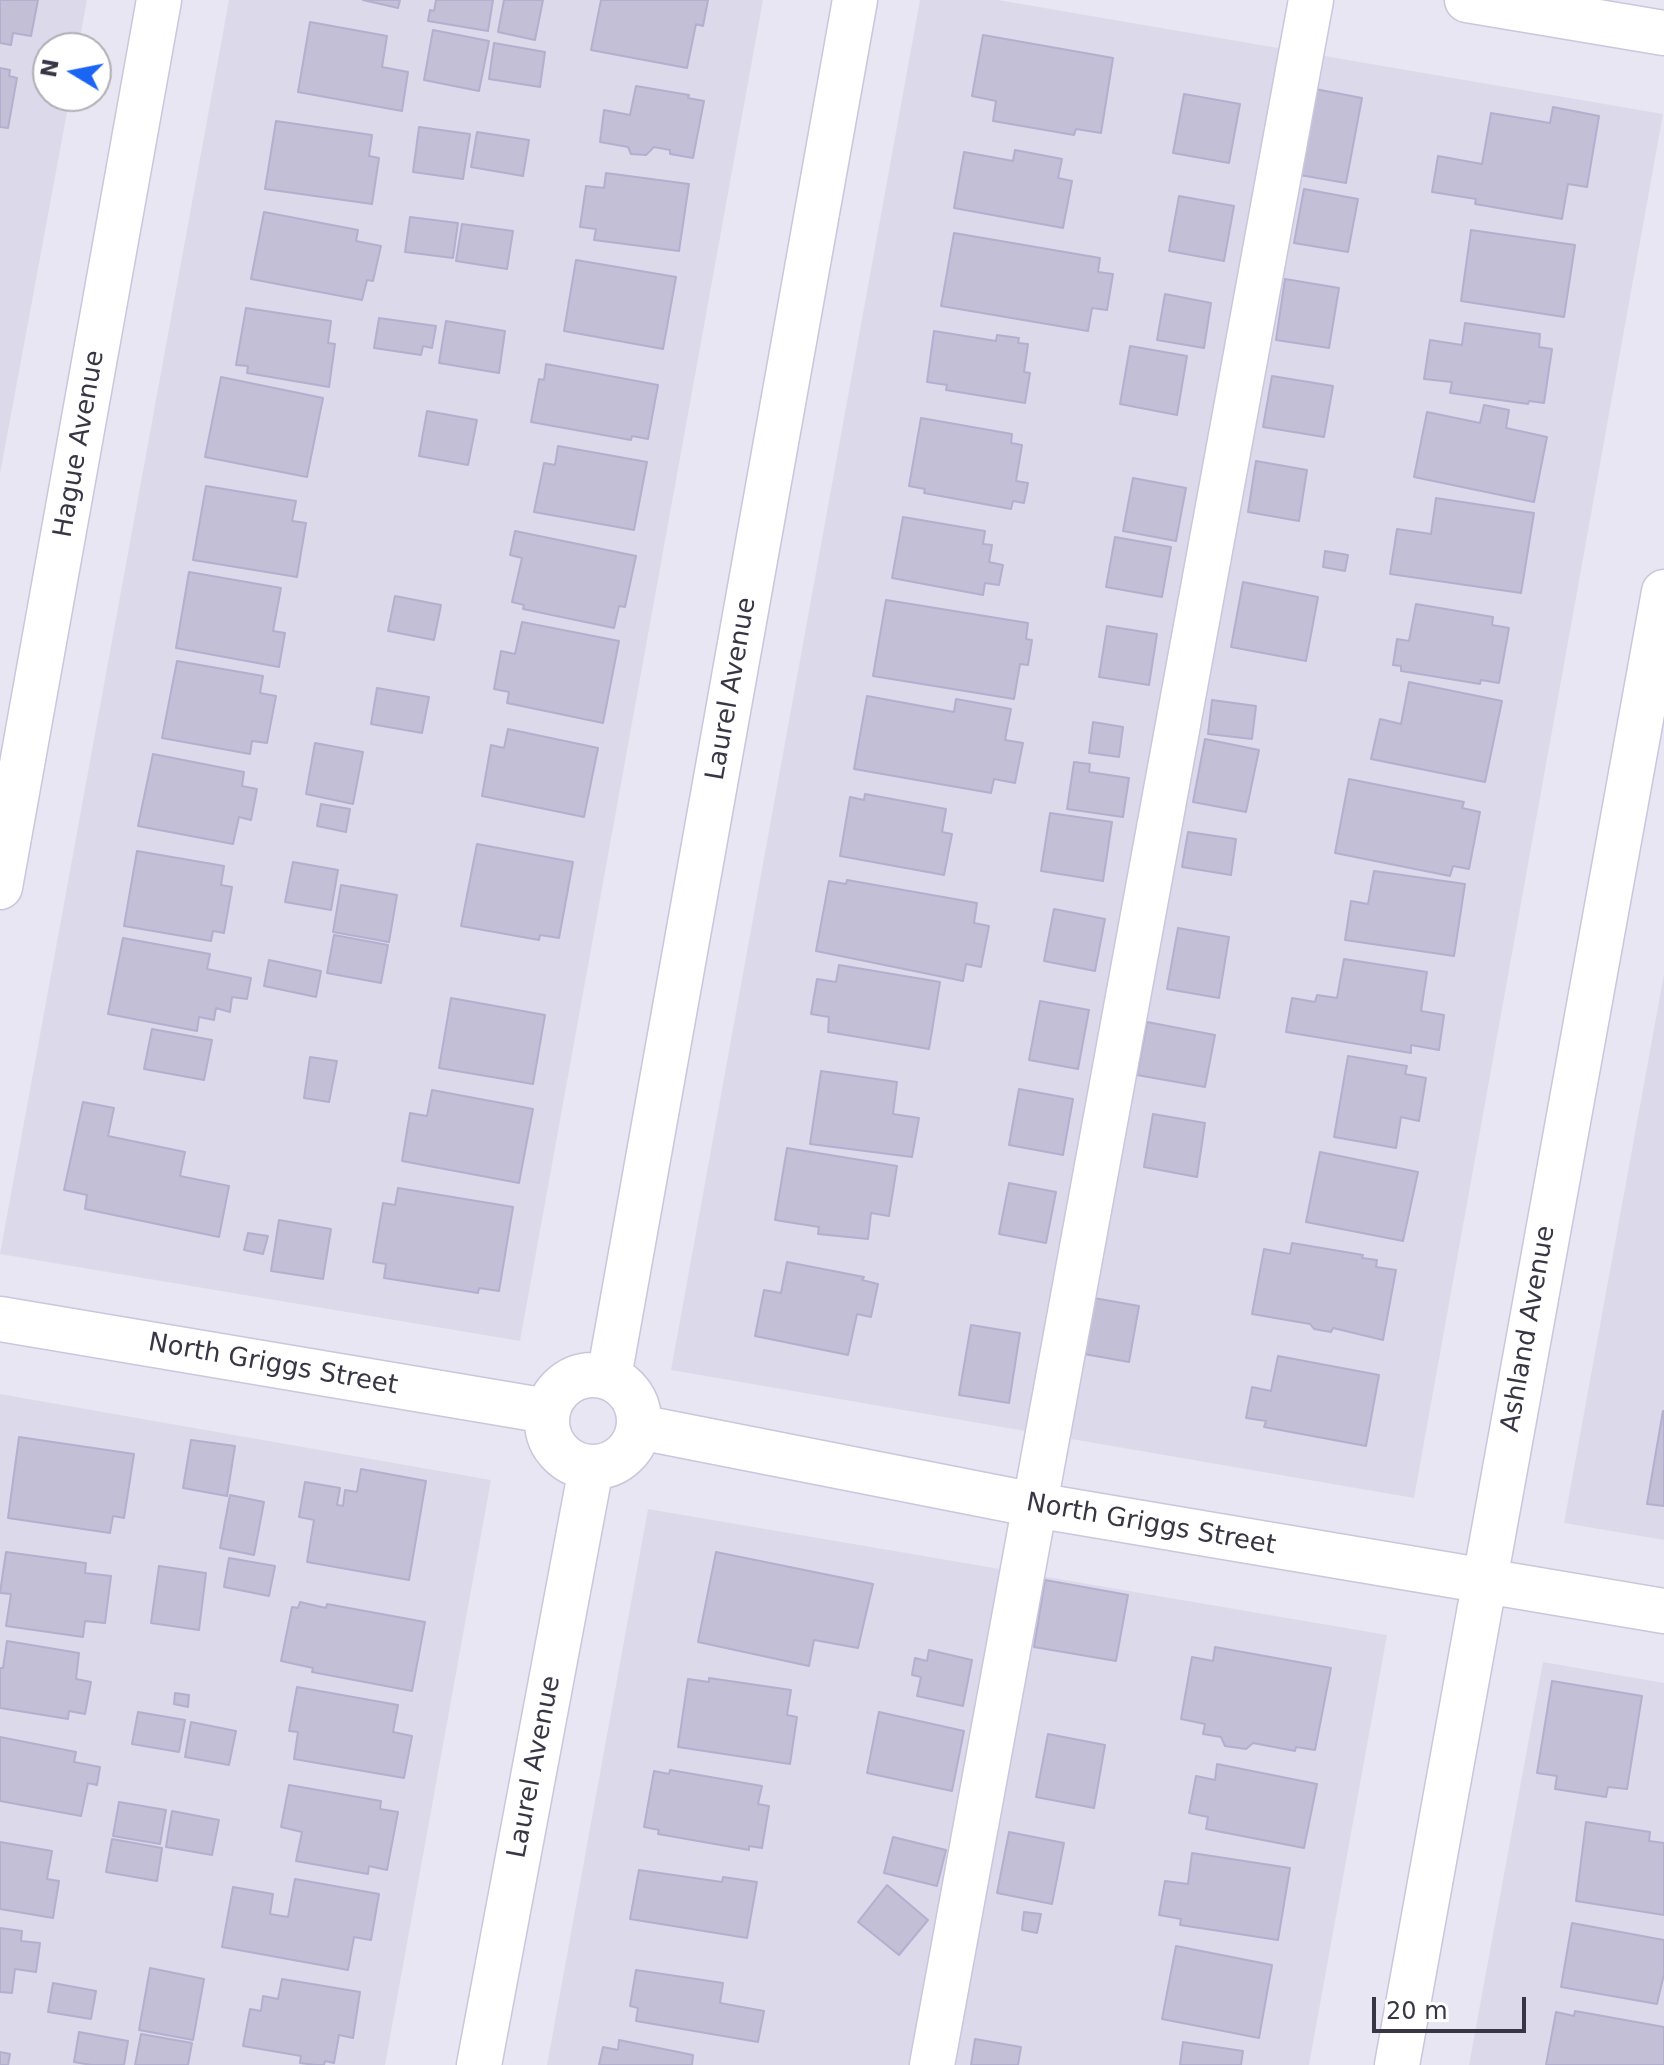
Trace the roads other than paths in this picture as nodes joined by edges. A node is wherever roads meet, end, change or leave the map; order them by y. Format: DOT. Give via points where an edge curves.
graph roads {
  1 [pos="159,0"];
  2 [pos="855,0"];
  3 [pos="1311,0"];
  4 [pos="1467,0"];
  5 [pos="1664,33"];
  6 [pos="1664,592"];
  7 [pos="0,887"];
  8 [pos="0,1319"];
  9 [pos="609,1377"];
  10 [pos="547,1411"];
  11 [pos="639,1427"];
  12 [pos="591,1468"];
  13 [pos="1035,1505"];
  14 [pos="1483,1583"];
  15 [pos="1664,1611"];
  16 [pos="479,2065"];
  17 [pos="932,2065"];
  18 [pos="1397,2065"];
  1 -- 7 [label="street, Hague Avenue"];
  2 -- 9 [label="street, Laurel Avenue"];
  3 -- 13 [label="street"];
  4 -- 5 [label="street"];
  6 -- 14 [label="street, Ashland Avenue"];
  8 -- 10 [label="street, North Griggs Street"];
  9 -- 10 [label="street" via="584,1375 562,1386"];
  9 -- 11 [label="street" via="630,1393"];
  10 -- 12 [label="street" via="551,1442 560,1455"];
  11 -- 12 [label="street" via="621,1458"];
  11 -- 13 [label="street, North Griggs Street"];
  12 -- 16 [label="street, Laurel Avenue"];
  13 -- 14 [label="street, North Griggs Street"];
  13 -- 17 [label="street"];
  14 -- 15 [label="street, North Griggs Street"];
  14 -- 18 [label="street, Ashland Avenue"];
}
